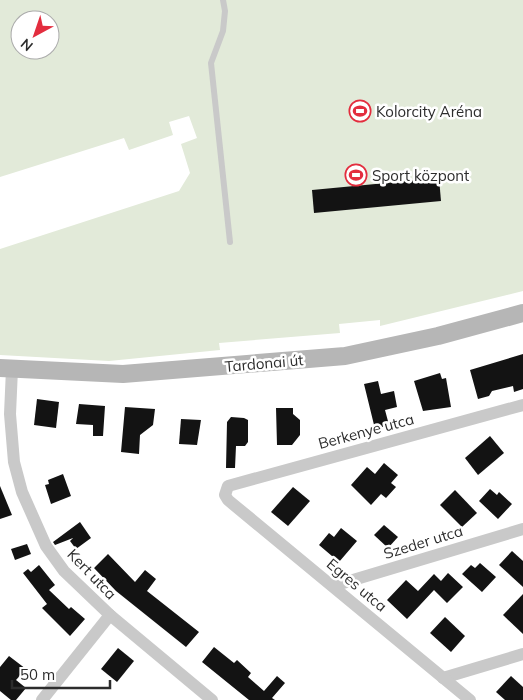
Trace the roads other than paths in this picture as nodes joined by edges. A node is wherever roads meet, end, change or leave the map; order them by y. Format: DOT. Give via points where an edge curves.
graph roads {
  1 [pos="223,0"];
  2 [pos="230,242"];
  3 [pos="523,313"];
  4 [pos="6,369"];
  5 [pos="523,405"];
  6 [pos="225,495"];
  7 [pos="523,529"];
  8 [pos="333,586"];
  9 [pos="110,615"];
  10 [pos="523,654"];
  11 [pos="443,678"];
  12 [pos="42,700"];
  13 [pos="212,700"];
  14 [pos="470,700"];
  1 -- 2 [label="lane" via="223,31 211,63"];
  3 -- 4 [label="street, Tardonai út" via="345,356 123,374"];
  4 -- 9 [label="street, Kert utca" via="14,462 22,492 55,559"];
  5 -- 6 [label="street, Berkenye utca" via="228,486"];
  6 -- 8 [label="street, Egres utca"];
  7 -- 8 [label="street, Szeder utca"];
  8 -- 11 [label="street, Egres utca"];
  9 -- 12 [label="street"];
  9 -- 13 [label="street, Kert utca"];
  10 -- 11 [label="street"];
  11 -- 14 [label="street, Egres utca"];
}
